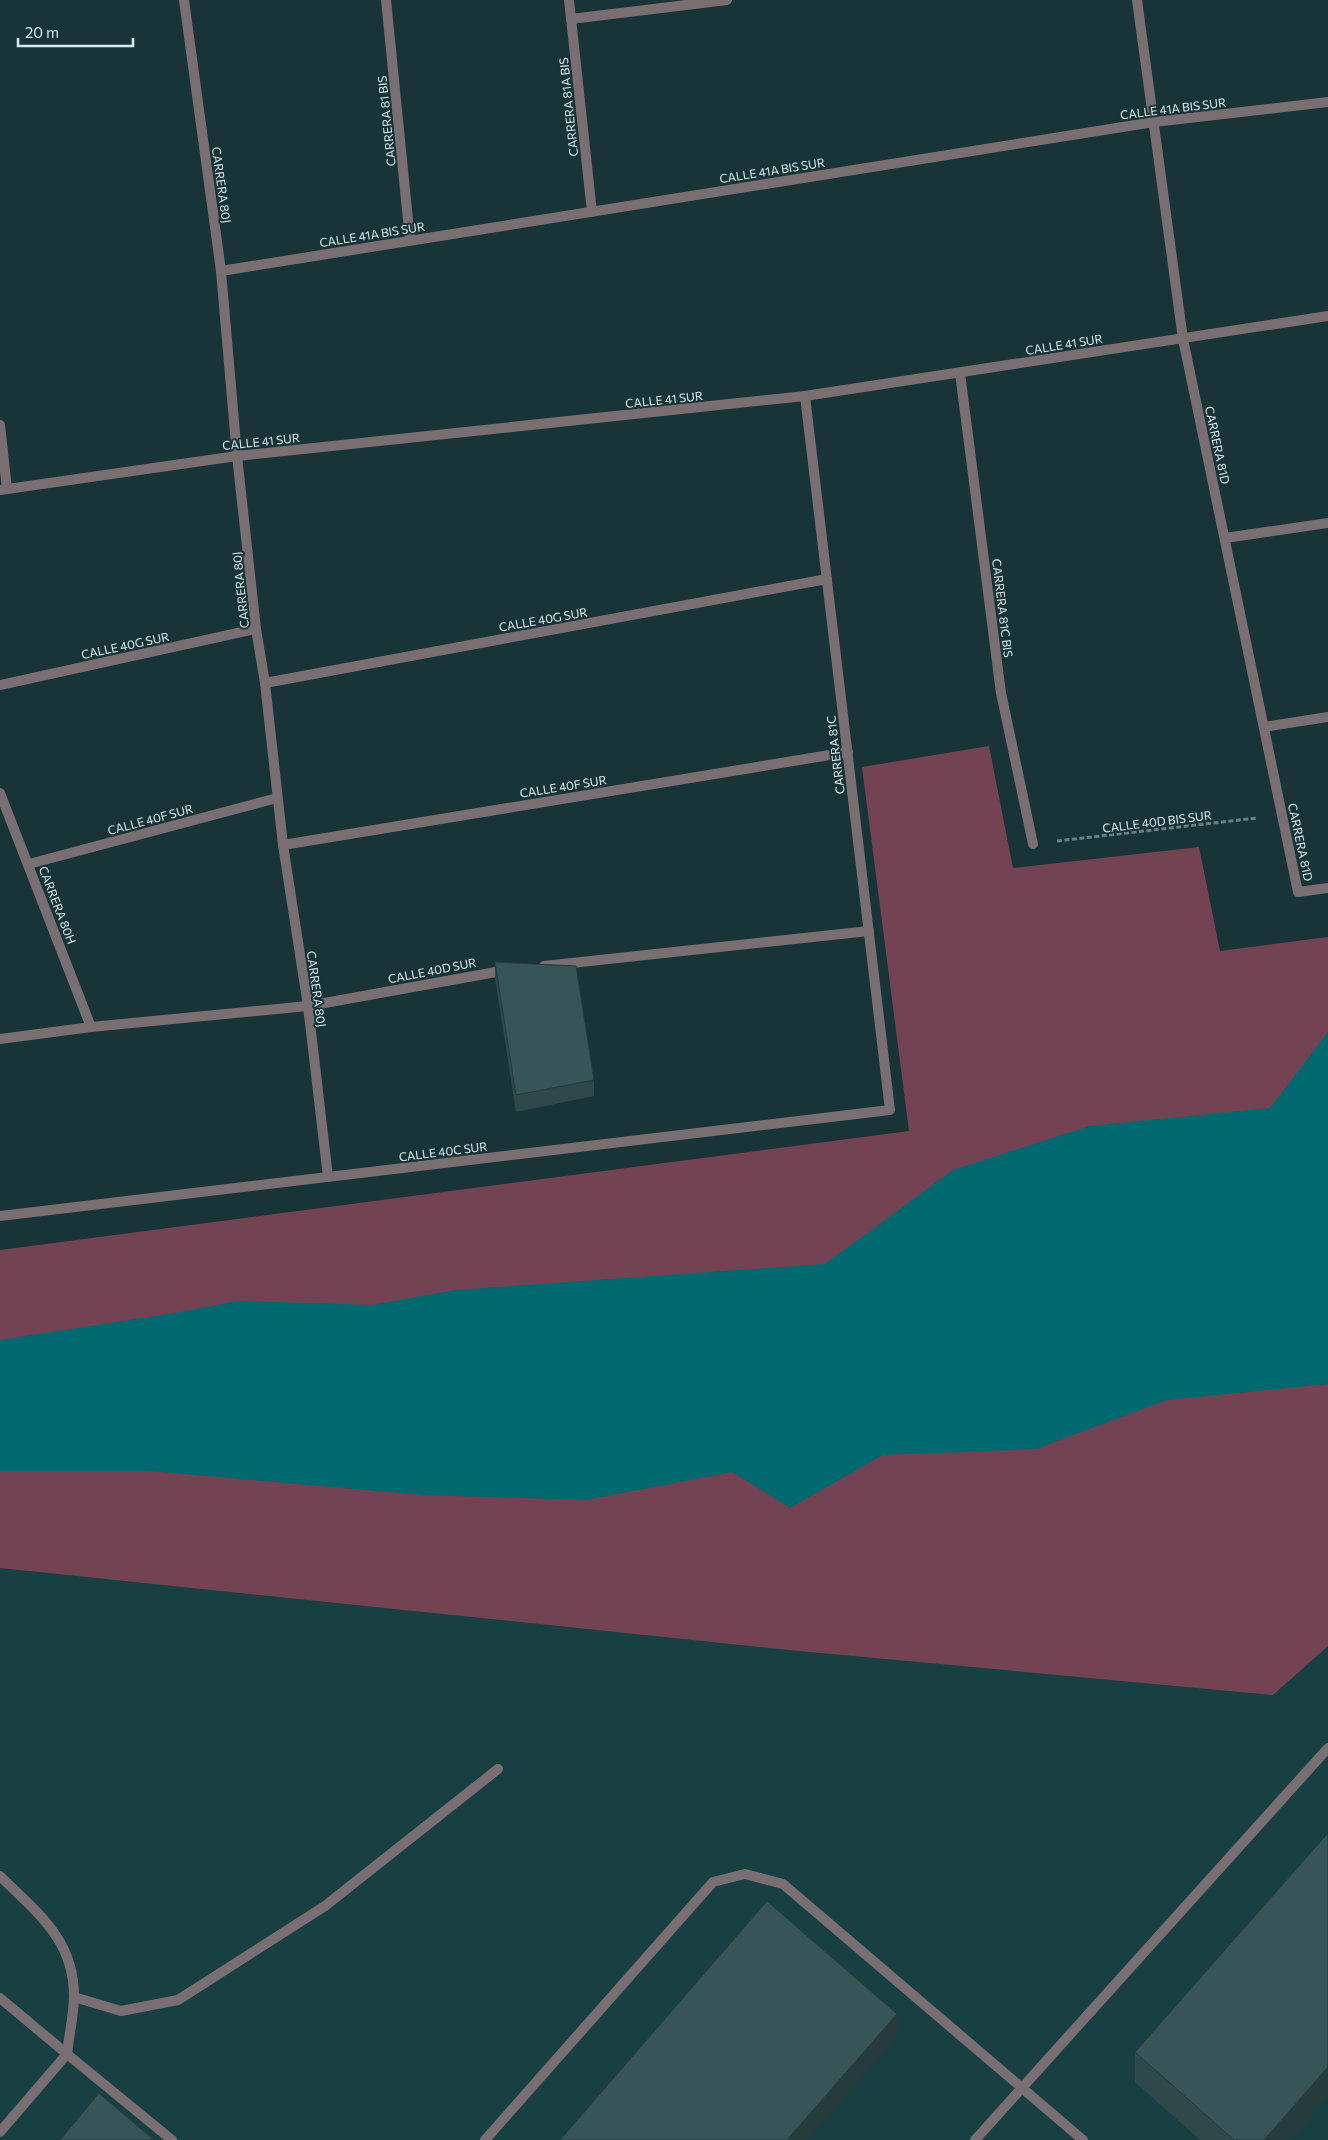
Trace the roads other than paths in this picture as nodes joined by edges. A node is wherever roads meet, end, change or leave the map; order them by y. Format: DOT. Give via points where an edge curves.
graph roads {
  1 [pos="184,0"];
  2 [pos="386,0"];
  3 [pos="569,0"];
  4 [pos="727,0"];
  5 [pos="1138,0"];
  6 [pos="571,20"];
  7 [pos="1328,102"];
  8 [pos="1154,122"];
  9 [pos="592,212"];
  10 [pos="410,240"];
  11 [pos="222,271"];
  12 [pos="1328,316"];
  13 [pos="1183,339"];
  14 [pos="960,373"];
  15 [pos="805,396"];
  16 [pos="0,425"];
  17 [pos="237,456"];
  18 [pos="4,489"];
  19 [pos="1328,523"];
  20 [pos="1224,538"];
  21 [pos="827,579"];
  22 [pos="256,629"];
  23 [pos="265,683"];
  24 [pos="0,685"];
  25 [pos="1328,717"];
  26 [pos="1264,726"];
  27 [pos="848,752"];
  28 [pos="0,793"];
  29 [pos="277,798"];
  30 [pos="1033,844"];
  31 [pos="283,845"];
  32 [pos="29,864"];
  33 [pos="1328,888"];
  34 [pos="869,931"];
  35 [pos="308,1006"];
  36 [pos="91,1027"];
  37 [pos="0,1039"];
  38 [pos="890,1110"];
  39 [pos="328,1177"];
  40 [pos="0,1216"];
  41 [pos="1328,1748"];
  42 [pos="498,1769"];
  43 [pos="0,1876"];
  44 [pos="74,1997"];
  45 [pos="0,1998"];
  46 [pos="67,2054"];
  47 [pos="1022,2088"];
  48 [pos="0,2132"];
  49 [pos="172,2140"];
  50 [pos="486,2140"];
  51 [pos="975,2140"];
  52 [pos="1083,2140"];
  1 -- 11 [label="street, CARRERA 80J"];
  2 -- 10 [label="street, CARRERA 81 BIS"];
  3 -- 6 [label="street, CARRERA 81A BIS"];
  4 -- 6 [label="street"];
  5 -- 8 [label="street, CARRERA 81D"];
  6 -- 9 [label="street, CARRERA 81A BIS"];
  7 -- 8 [label="street, CALLE 41A BIS SUR"];
  8 -- 9 [label="street, CALLE 41A BIS SUR"];
  8 -- 13 [label="street, CARRERA 81D"];
  9 -- 10 [label="street, CALLE 41A BIS SUR"];
  10 -- 11 [label="street, CALLE 41A BIS SUR"];
  11 -- 17 [label="street, CARRERA 80J"];
  12 -- 13 [label="street, CALLE 41 SUR"];
  13 -- 14 [label="street, CALLE 41 SUR"];
  13 -- 20 [label="street, CARRERA 81D"];
  14 -- 15 [label="street, CALLE 41 SUR"];
  14 -- 30 [label="street, CARRERA 81C BIS" via="1002,693"];
  15 -- 17 [label="street, CALLE 41 SUR"];
  15 -- 21 [label="street, CARRERA 81C"];
  16 -- 18 [label="street"];
  17 -- 18 [label="street, CALLE 41 SUR"];
  17 -- 22 [label="street, CARRERA 80J"];
  19 -- 20 [label="street"];
  20 -- 26 [label="street, CARRERA 81D"];
  21 -- 23 [label="street, CALLE 40G SUR"];
  21 -- 27 [label="street, CARRERA 81C"];
  22 -- 23 [label="street, CARRERA 80J"];
  22 -- 24 [label="street, CALLE 40G SUR"];
  23 -- 29 [label="street, CARRERA 80J"];
  25 -- 26 [label="street"];
  26 -- 33 [label="street, CARRERA 81D" via="1298,892"];
  27 -- 31 [label="street, CALLE 40F SUR"];
  27 -- 34 [label="street, CARRERA 81C"];
  28 -- 32 [label="street, CARRERA 80H"];
  29 -- 31 [label="street, CARRERA 80J"];
  29 -- 32 [label="street, CALLE 40F SUR"];
  31 -- 35 [label="street, CARRERA 80J"];
  32 -- 36 [label="street, CARRERA 80H"];
  34 -- 35 [label="street, CALLE 40D SUR" via="490,972"];
  34 -- 38 [label="street, CARRERA 81C"];
  35 -- 36 [label="street, CALLE 40D SUR"];
  35 -- 39 [label="street, CARRERA 80J"];
  36 -- 37 [label="street, CALLE 40D SUR"];
  38 -- 39 [label="street, CALLE 40C SUR"];
  39 -- 40 [label="street, CALLE 40C SUR"];
  41 -- 47 [label="street"];
  42 -- 44 [label="street" via="325,1906 178,2000 121,2012"];
  43 -- 44 [label="street" via="58,1935 70,1961"];
  44 -- 46 [label="street"];
  45 -- 46 [label="street"];
  46 -- 48 [label="street"];
  46 -- 49 [label="street"];
  47 -- 50 [label="street" via="783,1884 745,1874 713,1882"];
  47 -- 51 [label="street"];
  47 -- 52 [label="street"];
}
